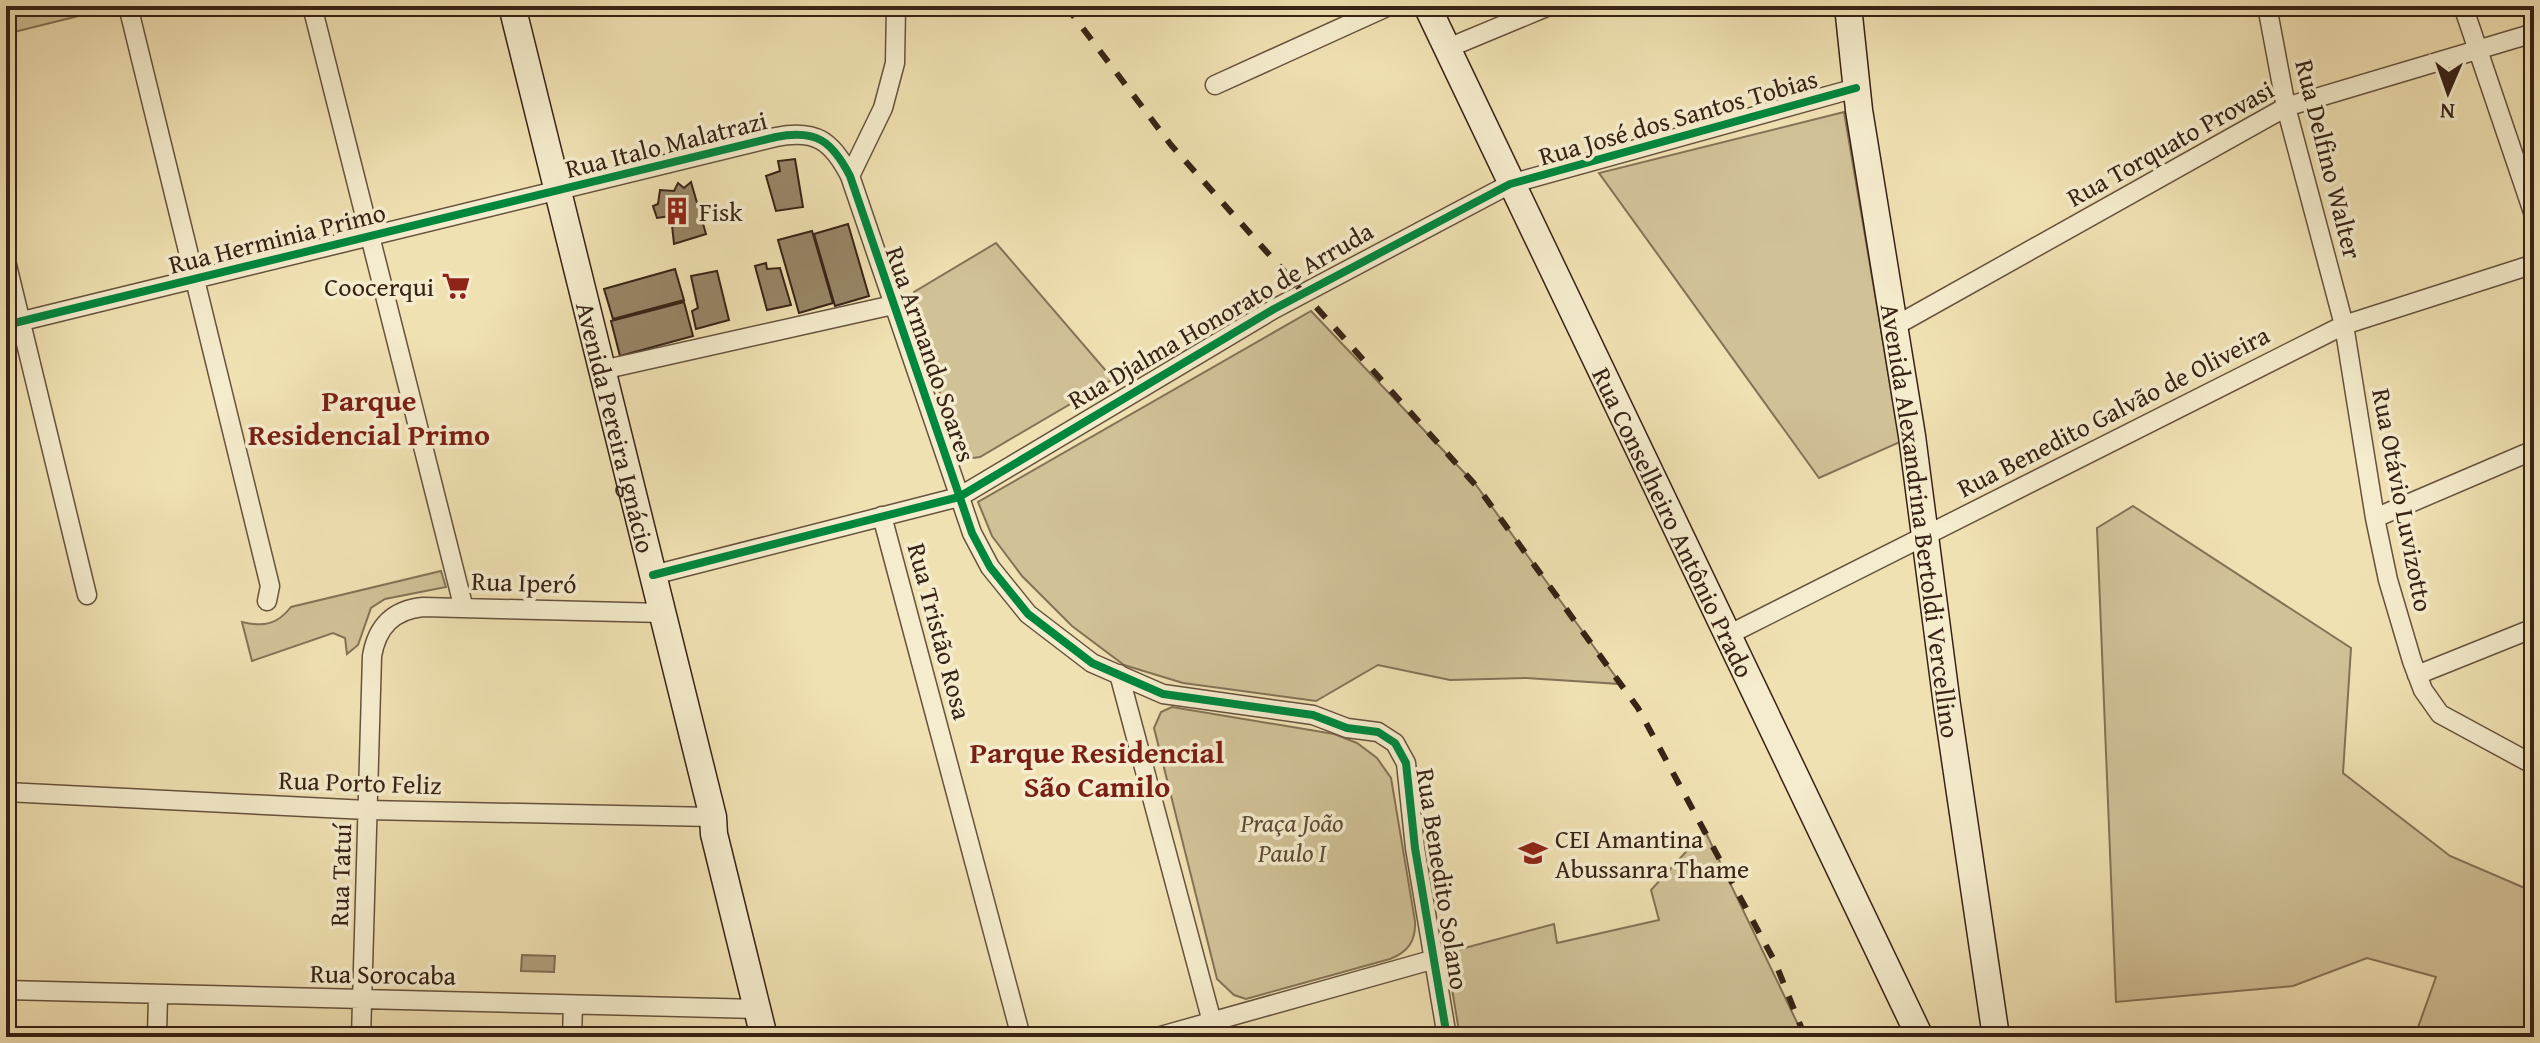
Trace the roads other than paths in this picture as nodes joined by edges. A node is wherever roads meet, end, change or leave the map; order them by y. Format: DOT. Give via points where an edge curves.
graph roads {
  1 [pos="128,6"];
  2 [pos="312,6"];
  3 [pos="512,6"];
  4 [pos="896,6"];
  5 [pos="1389,6"];
  6 [pos="1427,6"];
  7 [pos="1549,6"];
  8 [pos="1848,6"];
  9 [pos="2267,6"];
  10 [pos="2463,6"];
  11 [pos="2534,33"];
  12 [pos="1448,48"];
  13 [pos="2478,49"];
  14 [pos="1215,85"];
  15 [pos="1856,88"];
  16 [pos="2286,107"];
  17 [pos="829,145"];
  18 [pos="850,176"];
  19 [pos="1510,184"];
  20 [pos="558,190"];
  21 [pos="2534,215"];
  22 [pos="370,236"];
  23 [pos="6,261"];
  24 [pos="2534,264"];
  25 [pos="194,279"];
  26 [pos="893,305"];
  27 [pos="13,324"];
  28 [pos="2344,325"];
  29 [pos="1895,326"];
  30 [pos="602,370"];
  31 [pos="2534,450"];
  32 [pos="959,497"];
  33 [pos="882,516"];
  34 [pos="2375,518"];
  35 [pos="1926,534"];
  36 [pos="653,575"];
  37 [pos="87,595"];
  38 [pos="267,601"];
  39 [pos="463,605"];
  40 [pos="663,613"];
  41 [pos="386,622"];
  42 [pos="2534,628"];
  43 [pos="1728,635"];
  44 [pos="1119,674"];
  45 [pos="2417,675"];
  46 [pos="1384,735"];
  47 [pos="2534,765"];
  48 [pos="6,792"];
  49 [pos="367,810"];
  50 [pos="713,817"];
  51 [pos="1435,959"];
  52 [pos="6,990"];
  53 [pos="158,994"];
  54 [pos="362,999"];
  55 [pos="573,1005"];
  56 [pos="758,1009"];
  57 [pos="1212,1022"];
  58 [pos="157,1037"];
  59 [pos="361,1037"];
  60 [pos="572,1037"];
  61 [pos="764,1037"];
  62 [pos="1021,1037"];
  63 [pos="1157,1037"];
  64 [pos="1447,1037"];
  65 [pos="1920,1037"];
  66 [pos="1996,1037"];
  1 -- 25 [label="street"];
  2 -- 22 [label="street"];
  3 -- 20 [label="main road, Avenida Pereira Ignácio"];
  4 -- 18 [label="street" via="895,63 883,108"];
  5 -- 14 [label="street"];
  6 -- 12 [label="main road, Rua Conselheiro Antônio Prado"];
  7 -- 12 [label="street"];
  8 -- 15 [label="main road, Avenida Alexandrina Bertoldi Vercellino"];
  9 -- 16 [label="street, Rua Delfino Walter"];
  10 -- 13 [label="street"];
  11 -- 13 [label="street, Rua Torquato Provasi"];
  12 -- 19 [label="main road, Rua Conselheiro Antônio Prado"];
  13 -- 16 [label="street, Rua Torquato Provasi"];
  13 -- 21 [label="street"];
  15 -- 19 [label="street, Rua José dos Santos Tobias"];
  15 -- 29 [label="main road, Avenida Alexandrina Bertoldi Vercellino"];
  16 -- 28 [label="street, Rua Delfino Walter"];
  16 -- 29 [label="street, Rua Torquato Provasi"];
  17 -- 18 [label="street, Rua Armando Soares"];
  17 -- 20 [label="street, Rua Italo Malatrazi" via="810,134 794,134"];
  18 -- 26 [label="street, Rua Armando Soares"];
  19 -- 32 [label="street, Rua Djalma Honorato de Arruda" via="1274,309"];
  19 -- 43 [label="main road, Rua Conselheiro Antônio Prado"];
  20 -- 22 [label="street, Rua Herminia Primo"];
  20 -- 30 [label="main road, Avenida Pereira Ignácio"];
  22 -- 25 [label="street, Rua Herminia Primo"];
  22 -- 39 [label="street"];
  23 -- 27 [label="street"];
  24 -- 28 [label="street, Rua Benedito Galvão de Oliveira"];
  25 -- 27 [label="street, Rua Herminia Primo"];
  25 -- 38 [label="street" via="270,586"];
  26 -- 30 [label="street"];
  26 -- 32 [label="street, Rua Armando Soares"];
  27 -- 37 [label="street"];
  28 -- 34 [label="street, Rua Otávio Luvizotto"];
  28 -- 35 [label="street, Rua Benedito Galvão de Oliveira"];
  29 -- 35 [label="main road, Avenida Alexandrina Bertoldi Vercellino"];
  30 -- 36 [label="main road, Avenida Pereira Ignácio"];
  31 -- 34 [label="street"];
  32 -- 33 [label="street, Rua Djalma Honorato de Arruda"];
  32 -- 44 [label="street, Rua Armando Soares" via="990,567 1028,614 1091,662"];
  33 -- 36 [label="street, Rua Djalma Honorato de Arruda"];
  33 -- 62 [label="street, Rua Tristão Rosa"];
  34 -- 45 [label="street, Rua Otávio Luvizotto"];
  35 -- 43 [label="street, Rua Benedito Galvão de Oliveira"];
  35 -- 66 [label="main road, Avenida Alexandrina Bertoldi Vercellino"];
  36 -- 40 [label="main road, Avenida Pereira Ignácio"];
  39 -- 40 [label="street, Rua Iperó"];
  39 -- 41 [label="street, Rua Iperó" via="410,608"];
  40 -- 50 [label="main road, Avenida Pereira Ignácio"];
  41 -- 49 [label="street, Rua Tatuí" via="372,656"];
  42 -- 45 [label="street"];
  43 -- 65 [label="main road, Rua Conselheiro Antônio Prado"];
  44 -- 46 [label="street, Rua Armando Soares" via="1163,694 1313,715"];
  44 -- 57 [label="street"];
  45 -- 47 [label="street, Rua Otávio Luvizotto" via="2440,714"];
  46 -- 51 [label="street, Rua Benedito Solano" via="1406,763"];
  48 -- 49 [label="street, Rua Porto Feliz"];
  49 -- 50 [label="street, Rua Porto Feliz"];
  49 -- 54 [label="street, Rua Tatuí"];
  50 -- 56 [label="main road, Avenida Pereira Ignácio"];
  51 -- 57 [label="street"];
  51 -- 64 [label="street, Rua Benedito Solano"];
  52 -- 53 [label="street, Rua Sorocaba"];
  53 -- 54 [label="street, Rua Sorocaba"];
  53 -- 58 [label="street"];
  54 -- 55 [label="street, Rua Sorocaba"];
  54 -- 59 [label="street, Rua Tatuí"];
  55 -- 56 [label="street, Rua Sorocaba"];
  55 -- 60 [label="street"];
  56 -- 61 [label="main road, Avenida Pereira Ignácio"];
  57 -- 63 [label="street"];
}
